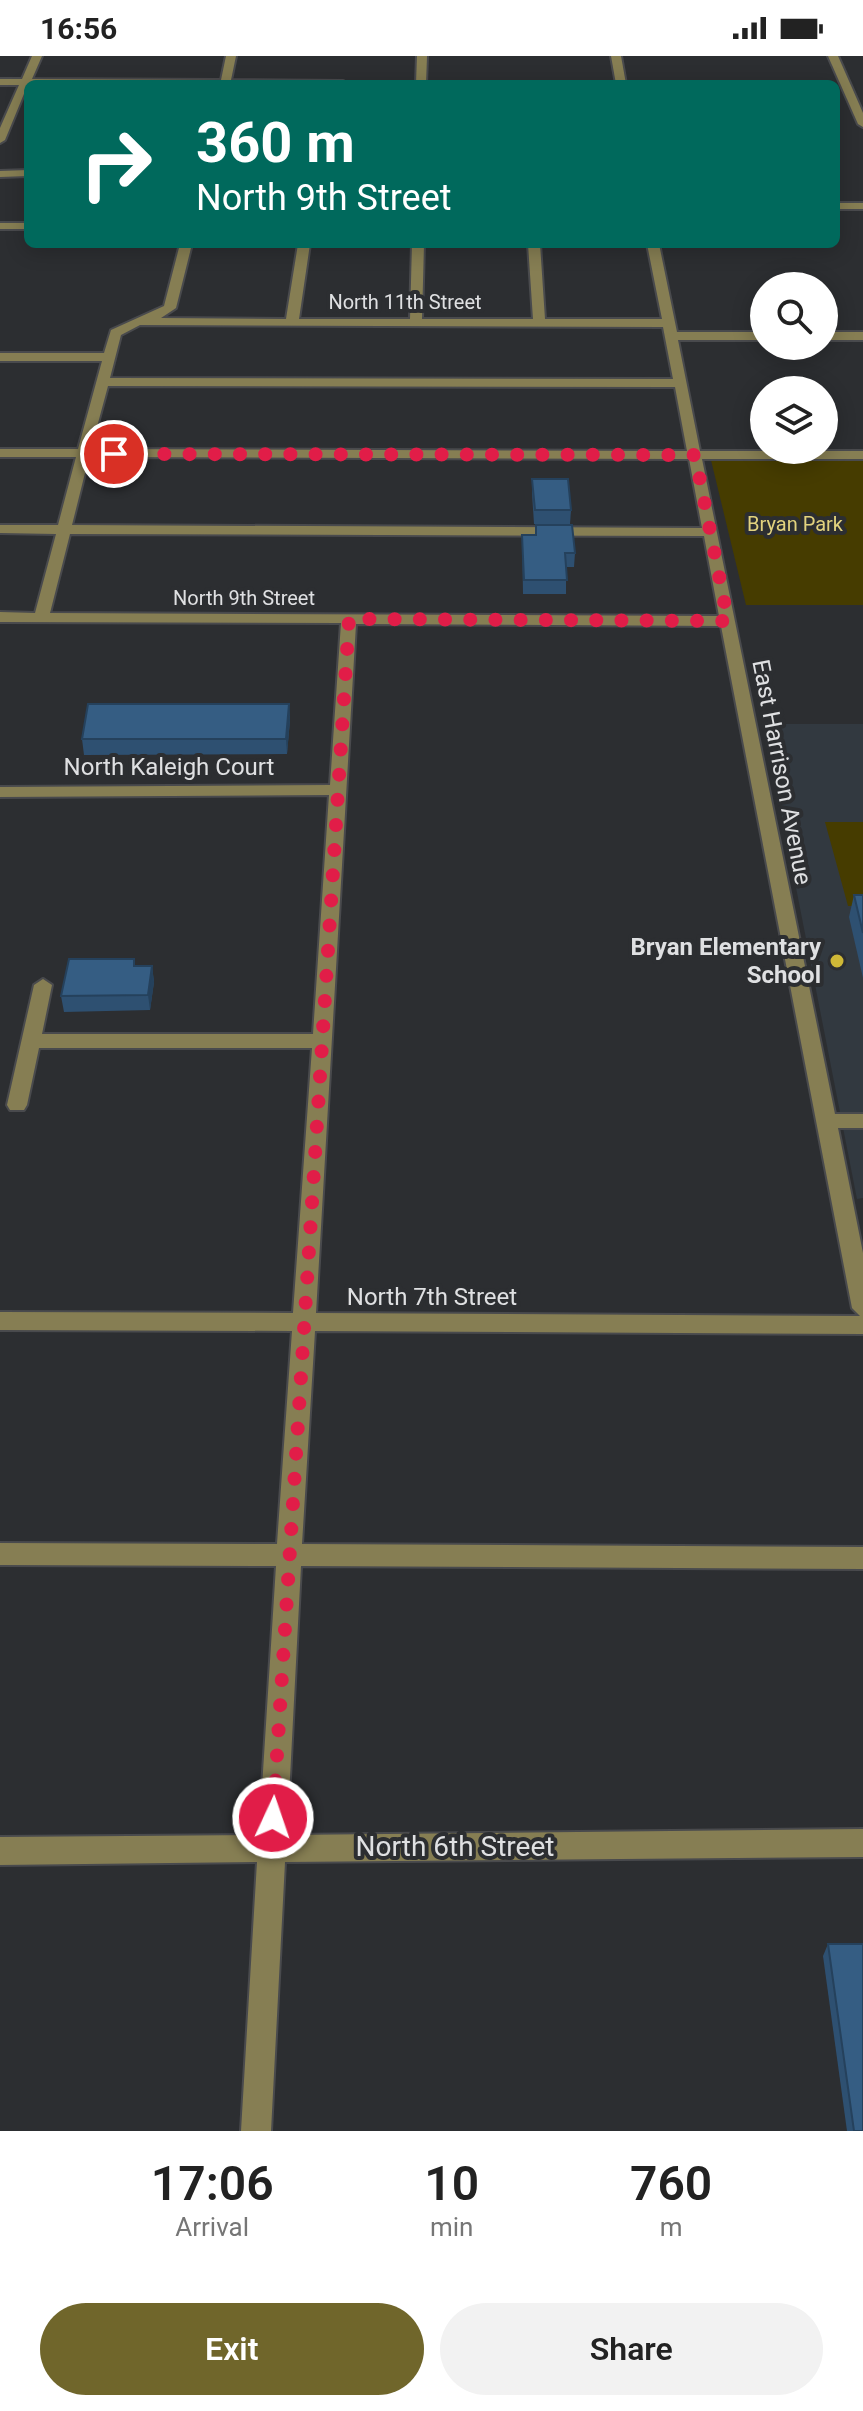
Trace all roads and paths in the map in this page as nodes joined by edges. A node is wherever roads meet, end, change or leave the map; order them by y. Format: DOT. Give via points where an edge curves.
graph roads {
  1 [pos="37,56"];
  2 [pos="231,56"];
  3 [pos="422,56"];
  4 [pos="616,56"];
  5 [pos="833,56"];
  6 [pos="27,80"];
  7 [pos="226,80"];
  8 [pos="421,80"];
  9 [pos="620,80"];
  10 [pos="839,80"];
  11 [pos="0,82"];
  12 [pos="24,82"];
  13 [pos="24,87"];
  14 [pos="841,87"];
  15 [pos="863,124"];
  16 [pos="8,126"];
  17 [pos="0,140"];
  18 [pos="24,173"];
  19 [pos="0,174"];
  20 [pos="840,206"];
  21 [pos="863,206"];
  22 [pos="0,226"];
  23 [pos="24,226"];
  24 [pos="185,248"];
  25 [pos="303,248"];
  26 [pos="418,248"];
  27 [pos="534,248"];
  28 [pos="654,248"];
  29 [pos="142,322"];
  30 [pos="292,322"];
  31 [pos="416,322"];
  32 [pos="539,323"];
  33 [pos="669,329"];
  34 [pos="750,335"];
  35 [pos="838,336"];
  36 [pos="863,336"];
  37 [pos="0,357"];
  38 [pos="109,357"];
  39 [pos="103,382"];
  40 [pos="680,383"];
  41 [pos="0,453"];
  42 [pos="84,453"];
  43 [pos="695,455"];
  44 [pos="863,455"];
  45 [pos="0,529"];
  46 [pos="64,529"];
  47 [pos="710,532"];
  48 [pos="0,617"];
  49 [pos="41,617"];
  50 [pos="349,619"];
  51 [pos="728,621"];
  52 [pos="338,790"];
  53 [pos="0,792"];
  54 [pos="43,985"];
  55 [pos="32,1041"];
  56 [pos="322,1041"];
  57 [pos="17,1105"];
  58 [pos="826,1121"];
  59 [pos="863,1121"];
  60 [pos="863,1308"];
  61 [pos="0,1321"];
  62 [pos="304,1322"];
  63 [pos="863,1325"];
  64 [pos="0,1554"];
  65 [pos="289,1556"];
  66 [pos="863,1558"];
  67 [pos="863,1843"];
  68 [pos="271,1847"];
  69 [pos="0,1851"];
  70 [pos="256,2131"];
  1 -- 6 [label="street"];
  2 -- 7 [label="street"];
  3 -- 8 [label="street"];
  4 -- 9 [label="street"];
  5 -- 10 [label="street"];
  11 -- 12 [label="street"];
  13 -- 16 [label="street"];
  14 -- 15 [label="street"];
  16 -- 17 [label="street"];
  18 -- 19 [label="street"];
  20 -- 21 [label="street"];
  22 -- 23 [label="street"];
  24 -- 29 [label="street" via="173,304"];
  25 -- 30 [label="street"];
  26 -- 31 [label="street"];
  27 -- 32 [label="street"];
  28 -- 33 [label="street, East Harrison Avenue"];
  29 -- 30 [label="street, North 11th Street"];
  29 -- 38 [label="street" via="115,333"];
  30 -- 31 [label="street, North 11th Street"];
  31 -- 32 [label="street, North 11th Street"];
  32 -- 33 [label="street, North 11th Street"];
  33 -- 34 [label="street, North 11th Street"];
  33 -- 40 [label="street, East Harrison Avenue"];
  35 -- 36 [label="street"];
  37 -- 38 [label="street"];
  38 -- 39 [label="street"];
  39 -- 40 [label="street"];
  39 -- 42 [label="street"];
  40 -- 43 [label="street, East Harrison Avenue"];
  41 -- 42 [label="street"];
  42 -- 43 [label="street"];
  42 -- 46 [label="street"];
  43 -- 44 [label="street"];
  43 -- 47 [label="street, East Harrison Avenue"];
  45 -- 46 [label="street"];
  46 -- 47 [label="street"];
  46 -- 49 [label="street"];
  47 -- 51 [label="street, East Harrison Avenue"];
  48 -- 49 [label="street, North 9th Street"];
  49 -- 50 [label="street, North 9th Street"];
  50 -- 51 [label="street, North 9th Street"];
  50 -- 52 [label="street"];
  51 -- 58 [label="street, East Harrison Avenue"];
  52 -- 53 [label="street, North Kaleigh Court"];
  52 -- 56 [label="street"];
  54 -- 55 [label="street"];
  55 -- 56 [label="street"];
  55 -- 57 [label="street"];
  56 -- 62 [label="street"];
  58 -- 59 [label="street"];
  58 -- 60 [label="street, East Harrison Avenue"];
  61 -- 62 [label="street, North 7th Street"];
  62 -- 63 [label="street, North 7th Street"];
  62 -- 65 [label="street"];
  64 -- 65 [label="street"];
  65 -- 66 [label="street"];
  65 -- 68 [label="street"];
  67 -- 68 [label="street, North 6th Street"];
  68 -- 69 [label="street, North 6th Street"];
  68 -- 70 [label="street"];
}
